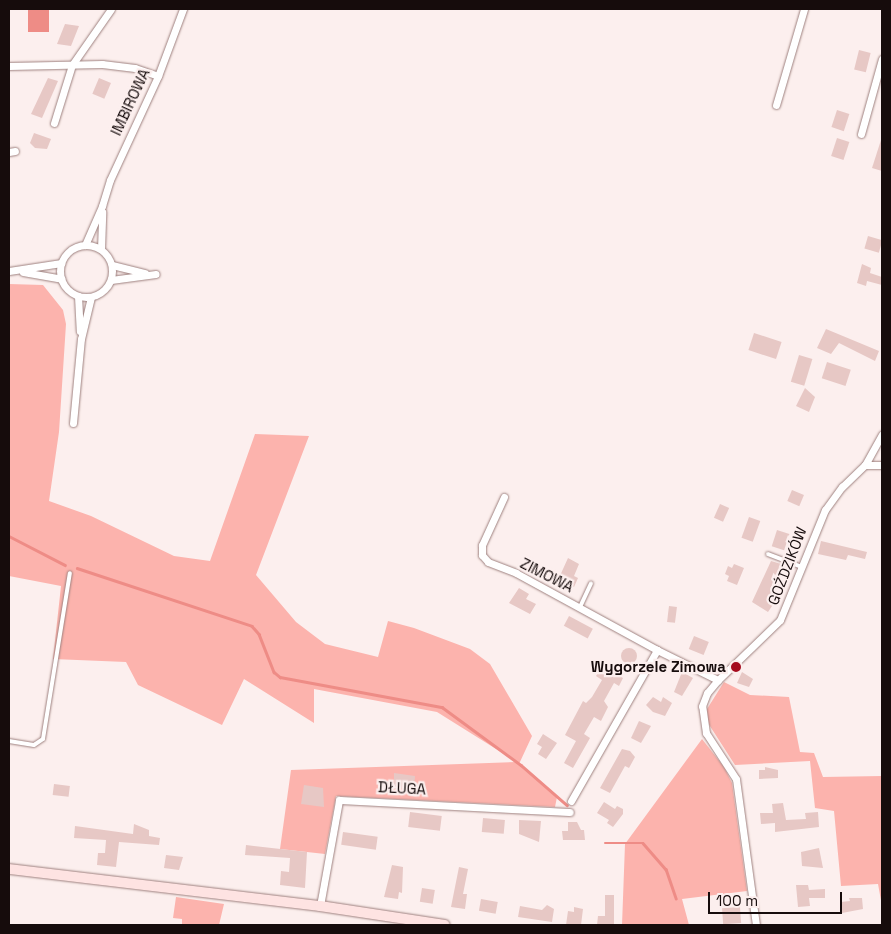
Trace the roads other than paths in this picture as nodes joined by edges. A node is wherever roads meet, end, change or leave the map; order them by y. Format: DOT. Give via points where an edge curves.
graph roads {
  1 [pos="111,9"];
  2 [pos="183,9"];
  3 [pos="804,9"];
  4 [pos="882,59"];
  5 [pos="72,65"];
  6 [pos="9,66"];
  7 [pos="158,76"];
  8 [pos="776,105"];
  9 [pos="54,124"];
  10 [pos="861,134"];
  11 [pos="102,206"];
  12 [pos="85,245"];
  13 [pos="101,249"];
  14 [pos="61,263"];
  15 [pos="112,265"];
  16 [pos="9,271"];
  17 [pos="18,271"];
  18 [pos="61,279"];
  19 [pos="111,280"];
  20 [pos="78,296"];
  21 [pos="91,297"];
  22 [pos="81,339"];
  23 [pos="73,423"];
  24 [pos="882,434"];
  25 [pos="865,464"];
  26 [pos="882,465"];
  27 [pos="504,496"];
  28 [pos="768,554"];
  29 [pos="802,567"];
  30 [pos="70,573"];
  31 [pos="591,583"];
  32 [pos="580,607"];
  33 [pos="657,650"];
  34 [pos="718,680"];
  35 [pos="9,741"];
  36 [pos="571,801"];
  37 [pos="570,812"];
  38 [pos="9,869"];
  39 [pos="320,906"];
  40 [pos="445,925"];
  41 [pos="756,925"];
  1 -- 5 [label="street"];
  2 -- 7 [label="street, IMBIROWA"];
  3 -- 8 [label="street"];
  4 -- 10 [label="street"];
  5 -- 6 [label="street"];
  5 -- 7 [label="street" via="134,68"];
  5 -- 9 [label="street"];
  7 -- 11 [label="street, IMBIROWA" via="110,180"];
  11 -- 12 [label="street, IMBIROWA"];
  11 -- 13 [label="street, IMBIROWA"];
  12 -- 13 [label="street"];
  12 -- 14 [label="street" via="69,251"];
  13 -- 15 [label="street"];
  14 -- 17 [label="street"];
  14 -- 18 [label="street"];
  15 -- 19 [label="street"];
  15 -- 19 [label="street" via="153,274"];
  16 -- 17 [label="street"];
  17 -- 18 [label="street"];
  18 -- 20 [label="street" via="69,292"];
  19 -- 21 [label="street" via="101,293"];
  20 -- 21 [label="street"];
  20 -- 22 [label="street"];
  21 -- 22 [label="street"];
  22 -- 23 [label="street"];
  24 -- 25 [label="street, GOŹDZIKÓW"];
  25 -- 26 [label="street"];
  25 -- 29 [label="street, GOŹDZIKÓW" via="825,510"];
  27 -- 32 [label="street, ZIMOWA" via="482,545 482,556 488,562"];
  28 -- 29 [label="lane"];
  29 -- 34 [label="street, GOŹDZIKÓW" via="780,620"];
  30 -- 35 [label="lane" via="43,739 34,745"];
  31 -- 32 [label="lane"];
  32 -- 33 [label="street, ZIMOWA"];
  33 -- 34 [label="street, ZIMOWA"];
  33 -- 36 [label="street"];
  34 -- 41 [label="street, GOŹDZIKÓW" via="707,693 702,720 706,733 736,779"];
  37 -- 39 [label="street, DŁUGA" via="339,800"];
  38 -- 39 [label="street"];
  39 -- 40 [label="street"];
}
